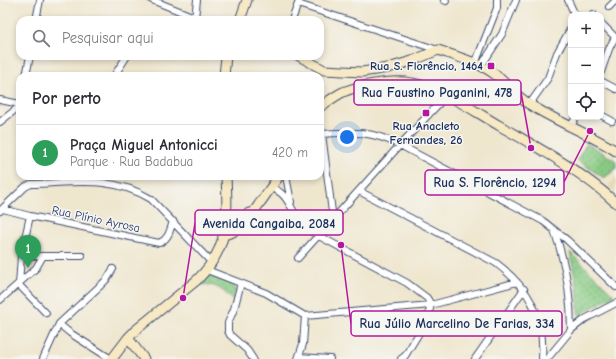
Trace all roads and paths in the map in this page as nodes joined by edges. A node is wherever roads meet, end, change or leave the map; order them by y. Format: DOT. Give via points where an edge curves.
graph roads {
  1 [pos="40,0"];
  2 [pos="152,0"];
  3 [pos="197,0"];
  4 [pos="247,0"];
  5 [pos="497,0"];
  6 [pos="516,0"];
  7 [pos="568,0"];
  8 [pos="616,0"];
  9 [pos="299,2"];
  10 [pos="609,7"];
  11 [pos="183,12"];
  12 [pos="574,12"];
  13 [pos="37,16"];
  14 [pos="182,16"];
  15 [pos="191,16"];
  16 [pos="195,16"];
  17 [pos="241,16"];
  18 [pos="294,16"];
  19 [pos="604,26"];
  20 [pos="568,33"];
  21 [pos="615,38"];
  22 [pos="438,50"];
  23 [pos="29,60"];
  24 [pos="124,60"];
  25 [pos="224,60"];
  26 [pos="305,60"];
  27 [pos="604,63"];
  28 [pos="478,65"];
  29 [pos="388,68"];
  30 [pos="371,71"];
  31 [pos="27,72"];
  32 [pos="117,72"];
  33 [pos="224,72"];
  34 [pos="394,83"];
  35 [pos="604,83"];
  36 [pos="372,85"];
  37 [pos="616,89"];
  38 [pos="447,95"];
  39 [pos="0,100"];
  40 [pos="16,104"];
  41 [pos="324,104"];
  42 [pos="529,104"];
  43 [pos="16,108"];
  44 [pos="604,117"];
  45 [pos="574,120"];
  46 [pos="612,121"];
  47 [pos="0,122"];
  48 [pos="571,126"];
  49 [pos="324,134"];
  50 [pos="400,145"];
  51 [pos="616,152"];
  52 [pos="324,156"];
  53 [pos="87,180"];
  54 [pos="102,180"];
  55 [pos="226,180"];
  56 [pos="276,180"];
  57 [pos="287,180"];
  58 [pos="52,183"];
  59 [pos="271,188"];
  60 [pos="359,191"];
  61 [pos="616,203"];
  62 [pos="258,206"];
  63 [pos="1,210"];
  64 [pos="293,211"];
  65 [pos="30,216"];
  66 [pos="333,220"];
  67 [pos="173,221"];
  68 [pos="226,221"];
  69 [pos="554,228"];
  70 [pos="224,236"];
  71 [pos="319,236"];
  72 [pos="21,256"];
  73 [pos="43,256"];
  74 [pos="82,256"];
  75 [pos="298,258"];
  76 [pos="210,266"];
  77 [pos="113,269"];
  78 [pos="517,282"];
  79 [pos="241,283"];
  80 [pos="18,285"];
  81 [pos="616,287"];
  82 [pos="524,289"];
  83 [pos="0,300"];
  84 [pos="616,303"];
  85 [pos="431,305"];
  86 [pos="46,313"];
  87 [pos="305,316"];
  88 [pos="59,324"];
  89 [pos="571,330"];
  90 [pos="128,338"];
  91 [pos="298,358"];
  92 [pos="43,359"];
  93 [pos="112,359"];
  94 [pos="144,359"];
  95 [pos="253,359"];
  96 [pos="330,359"];
  97 [pos="401,359"];
  98 [pos="475,359"];
  99 [pos="542,359"];
  100 [pos="547,359"];
  1 -- 13 [label="street"];
  2 -- 11 [label="street"];
  3 -- 16 [label="street"];
  4 -- 17 [label="street"];
  5 -- 28 [label="street" via="497,8"];
  6 -- 28 [label="street" via="502,34"];
  7 -- 12 [label="street"];
  8 -- 10 [label="street"];
  9 -- 18 [label="street"];
  9 -- 22 [label="street"];
  11 -- 14 [label="street"];
  11 -- 15 [label="street"];
  19 -- 21 [label="street"];
  20 -- 42 [label="street" via="557,53 548,78"];
  21 -- 27 [label="street"];
  22 -- 28 [label="street"];
  22 -- 29 [label="street"];
  23 -- 31 [label="street"];
  24 -- 32 [label="street"];
  25 -- 33 [label="street"];
  26 -- 30 [label="street" via="324,70"];
  28 -- 42 [label="street" via="496,75"];
  29 -- 30 [label="street"];
  29 -- 34 [label="street" via="394,76"];
  30 -- 36 [label="street"];
  34 -- 36 [label="street"];
  34 -- 38 [label="street" via="411,82"];
  35 -- 37 [label="street"];
  36 -- 41 [label="street" via="343,92"];
  38 -- 50 [label="street"];
  38 -- 61 [label="street" via="573,168"];
  39 -- 40 [label="street"];
  42 -- 48 [label="street"];
  43 -- 47 [label="street"];
  44 -- 46 [label="street"];
  45 -- 48 [label="street"];
  48 -- 51 [label="street"];
  49 -- 50 [label="street" via="369,133"];
  50 -- 60 [label="street"];
  50 -- 69 [label="street"];
  52 -- 66 [label="street"];
  53 -- 58 [label="street"];
  54 -- 67 [label="street" via="139,192 151,199"];
  55 -- 68 [label="street"];
  56 -- 59 [label="street"];
  57 -- 64 [label="street"];
  58 -- 63 [label="street" via="31,184"];
  59 -- 62 [label="street"];
  59 -- 64 [label="street" via="284,195"];
  60 -- 66 [label="street"];
  60 -- 78 [label="street" via="496,263"];
  62 -- 68 [label="street" via="242,218"];
  62 -- 70 [label="street" via="245,222"];
  63 -- 65 [label="street, Rua Plínio Ayrosa"];
  64 -- 71 [label="street" via="304,226"];
  65 -- 67 [label="street, Rua Plínio Ayrosa" via="159,243 167,237"];
  65 -- 72 [label="street"];
  66 -- 71 [label="street"];
  67 -- 76 [label="street"];
  68 -- 70 [label="street"];
  69 -- 81 [label="street"];
  69 -- 89 [label="street" via="566,267"];
  70 -- 76 [label="street"];
  71 -- 75 [label="street"];
  71 -- 85 [label="street" via="406,283 427,298"];
  72 -- 73 [label="street"];
  72 -- 80 [label="street"];
  73 -- 74 [label="street"];
  73 -- 80 [label="street" via="36,268"];
  76 -- 79 [label="street"];
  76 -- 90 [label="street"];
  77 -- 88 [label="street" via="101,285"];
  78 -- 82 [label="street"];
  78 -- 85 [label="street"];
  79 -- 87 [label="street"];
  79 -- 95 [label="street" via="228,323 228,331"];
  80 -- 83 [label="street"];
  80 -- 86 [label="street"];
  82 -- 98 [label="street"];
  82 -- 99 [label="street" via="534,305 538,320"];
  84 -- 89 [label="street" via="591,315"];
  85 -- 87 [label="street"];
  85 -- 97 [label="street" via="427,320"];
  87 -- 91 [label="street" via="303,344"];
  88 -- 92 [label="street"];
  88 -- 93 [label="street"];
  89 -- 100 [label="street"];
  90 -- 93 [label="street"];
  90 -- 94 [label="street"];
  91 -- 96 [label="street"];
}
